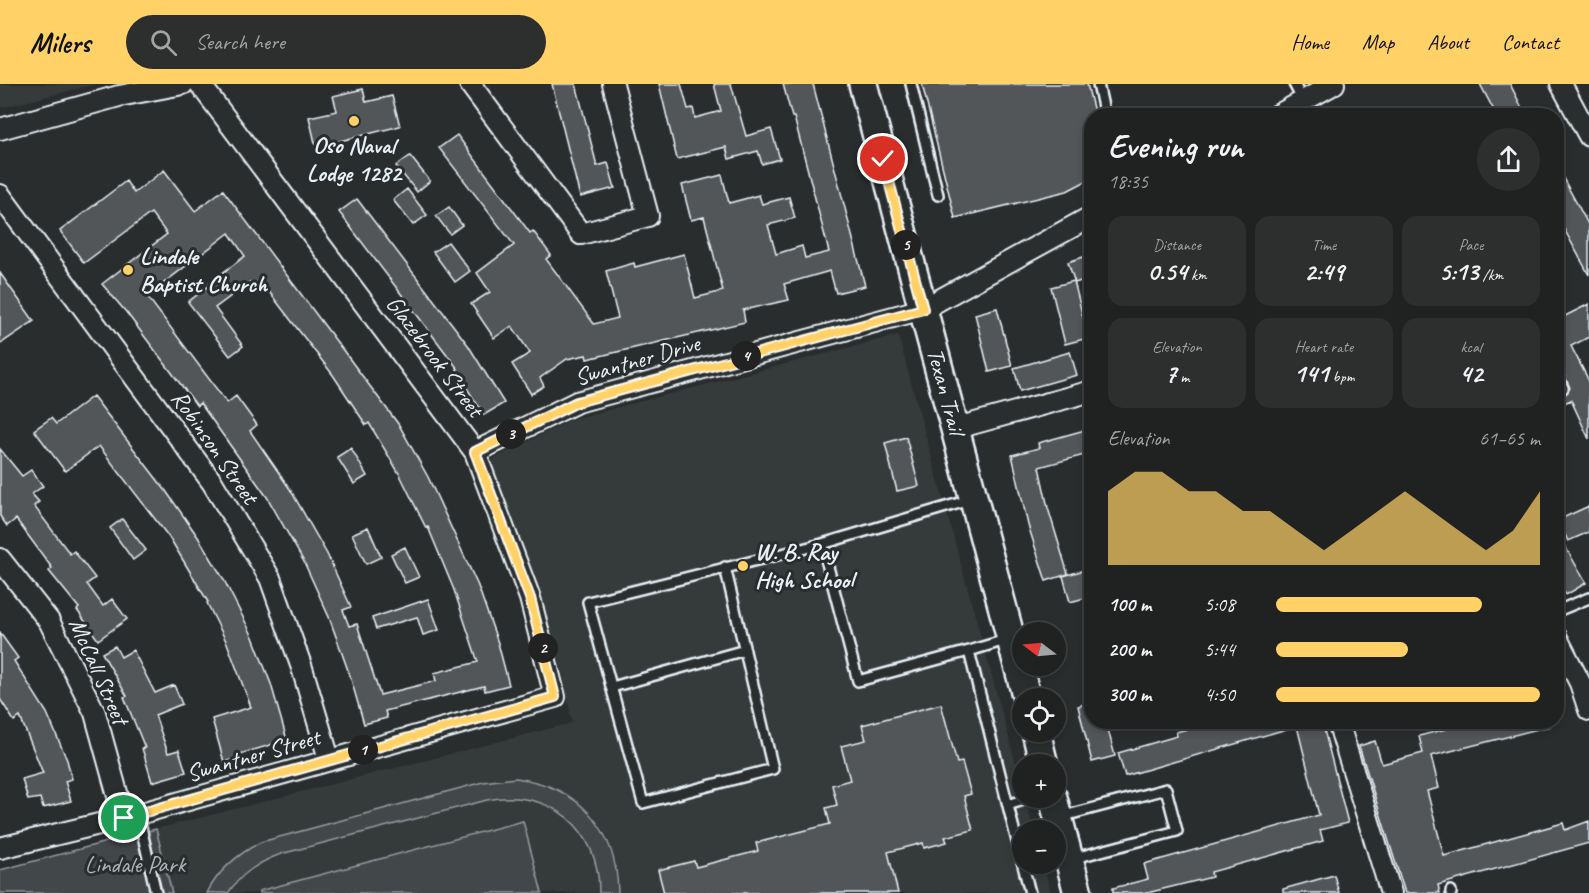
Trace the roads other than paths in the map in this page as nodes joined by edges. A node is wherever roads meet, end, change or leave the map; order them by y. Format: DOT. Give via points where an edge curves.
graph roads {
  1 [pos="183,84"];
  2 [pos="200,84"];
  3 [pos="470,84"];
  4 [pos="614,84"];
  5 [pos="863,84"];
  6 [pos="911,84"];
  7 [pos="1098,84"];
  8 [pos="1334,84"];
  9 [pos="1561,84"];
  10 [pos="118,90"];
  11 [pos="1298,93"];
  12 [pos="1103,108"];
  13 [pos="1284,108"];
  14 [pos="0,129"];
  15 [pos="1589,136"];
  16 [pos="0,195"];
  17 [pos="938,195"];
  18 [pos="1084,220"];
  19 [pos="923,309"];
  20 [pos="1084,393"];
  21 [pos="957,428"];
  22 [pos="475,452"];
  23 [pos="975,498"];
  24 [pos="822,544"];
  25 [pos="0,559"];
  26 [pos="725,567"];
  27 [pos="1589,598"];
  28 [pos="1564,607"];
  29 [pos="1011,638"];
  30 [pos="745,650"];
  31 [pos="969,651"];
  32 [pos="1564,652"];
  33 [pos="612,687"];
  34 [pos="1024,688"];
  35 [pos="555,697"];
  36 [pos="1589,710"];
  37 [pos="1340,729"];
  38 [pos="329,759"];
  39 [pos="1012,804"];
  40 [pos="1008,805"];
  41 [pos="1066,806"];
  42 [pos="131,816"];
  43 [pos="1012,820"];
  44 [pos="0,848"];
  45 [pos="1066,850"];
  46 [pos="1066,859"];
  47 [pos="1026,874"];
  48 [pos="156,893"];
  49 [pos="1030,893"];
  50 [pos="1078,893"];
  51 [pos="1392,893"];
  1 -- 10 [label="street"];
  2 -- 22 [label="street, Glazebrook Street"];
  3 -- 4 [label="street" via="581,234 648,216"];
  5 -- 19 [label="street, Texan Trail"];
  6 -- 17 [label="lane"];
  7 -- 12 [label="lane"];
  8 -- 11 [label="street"];
  9 -- 15 [label="street"];
  10 -- 14 [label="street"];
  11 -- 13 [label="street"];
  16 -- 38 [label="street, Robinson Street" via="212,482 270,578"];
  18 -- 19 [label="street, Swantner Drive"];
  19 -- 21 [label="street, Texan Trail"];
  19 -- 22 [label="street, Swantner Drive" via="577,402"];
  20 -- 21 [label="street"];
  21 -- 23 [label="street, Texan Trail"];
  22 -- 35 [label="street, Glazebrook Street" via="530,598"];
  23 -- 24 [label="lane"];
  23 -- 29 [label="street, Texan Trail"];
  24 -- 26 [label="lane"];
  24 -- 31 [label="lane" via="858,681"];
  25 -- 42 [label="street, McCall Street" via="49,621 95,713"];
  26 -- 30 [label="lane"];
  26 -- 33 [label="lane" via="588,602"];
  27 -- 28 [label="lane"];
  29 -- 31 [label="lane"];
  29 -- 34 [label="street, Texan Trail"];
  30 -- 33 [label="lane"];
  30 -- 33 [label="lane" via="773,770 643,803"];
  31 -- 40 [label="lane"];
  32 -- 36 [label="street"];
  35 -- 38 [label="street, Swantner Street"];
  37 -- 51 [label="street"];
  38 -- 42 [label="street, Swantner Street"];
  39 -- 40 [label="lane"];
  40 -- 43 [label="lane"];
  41 -- 45 [label="lane" via="1166,789 1177,831"];
  42 -- 44 [label="street, Swantner Street"];
  42 -- 48 [label="lane"];
  46 -- 50 [label="street"];
  47 -- 49 [label="lane"];
}
